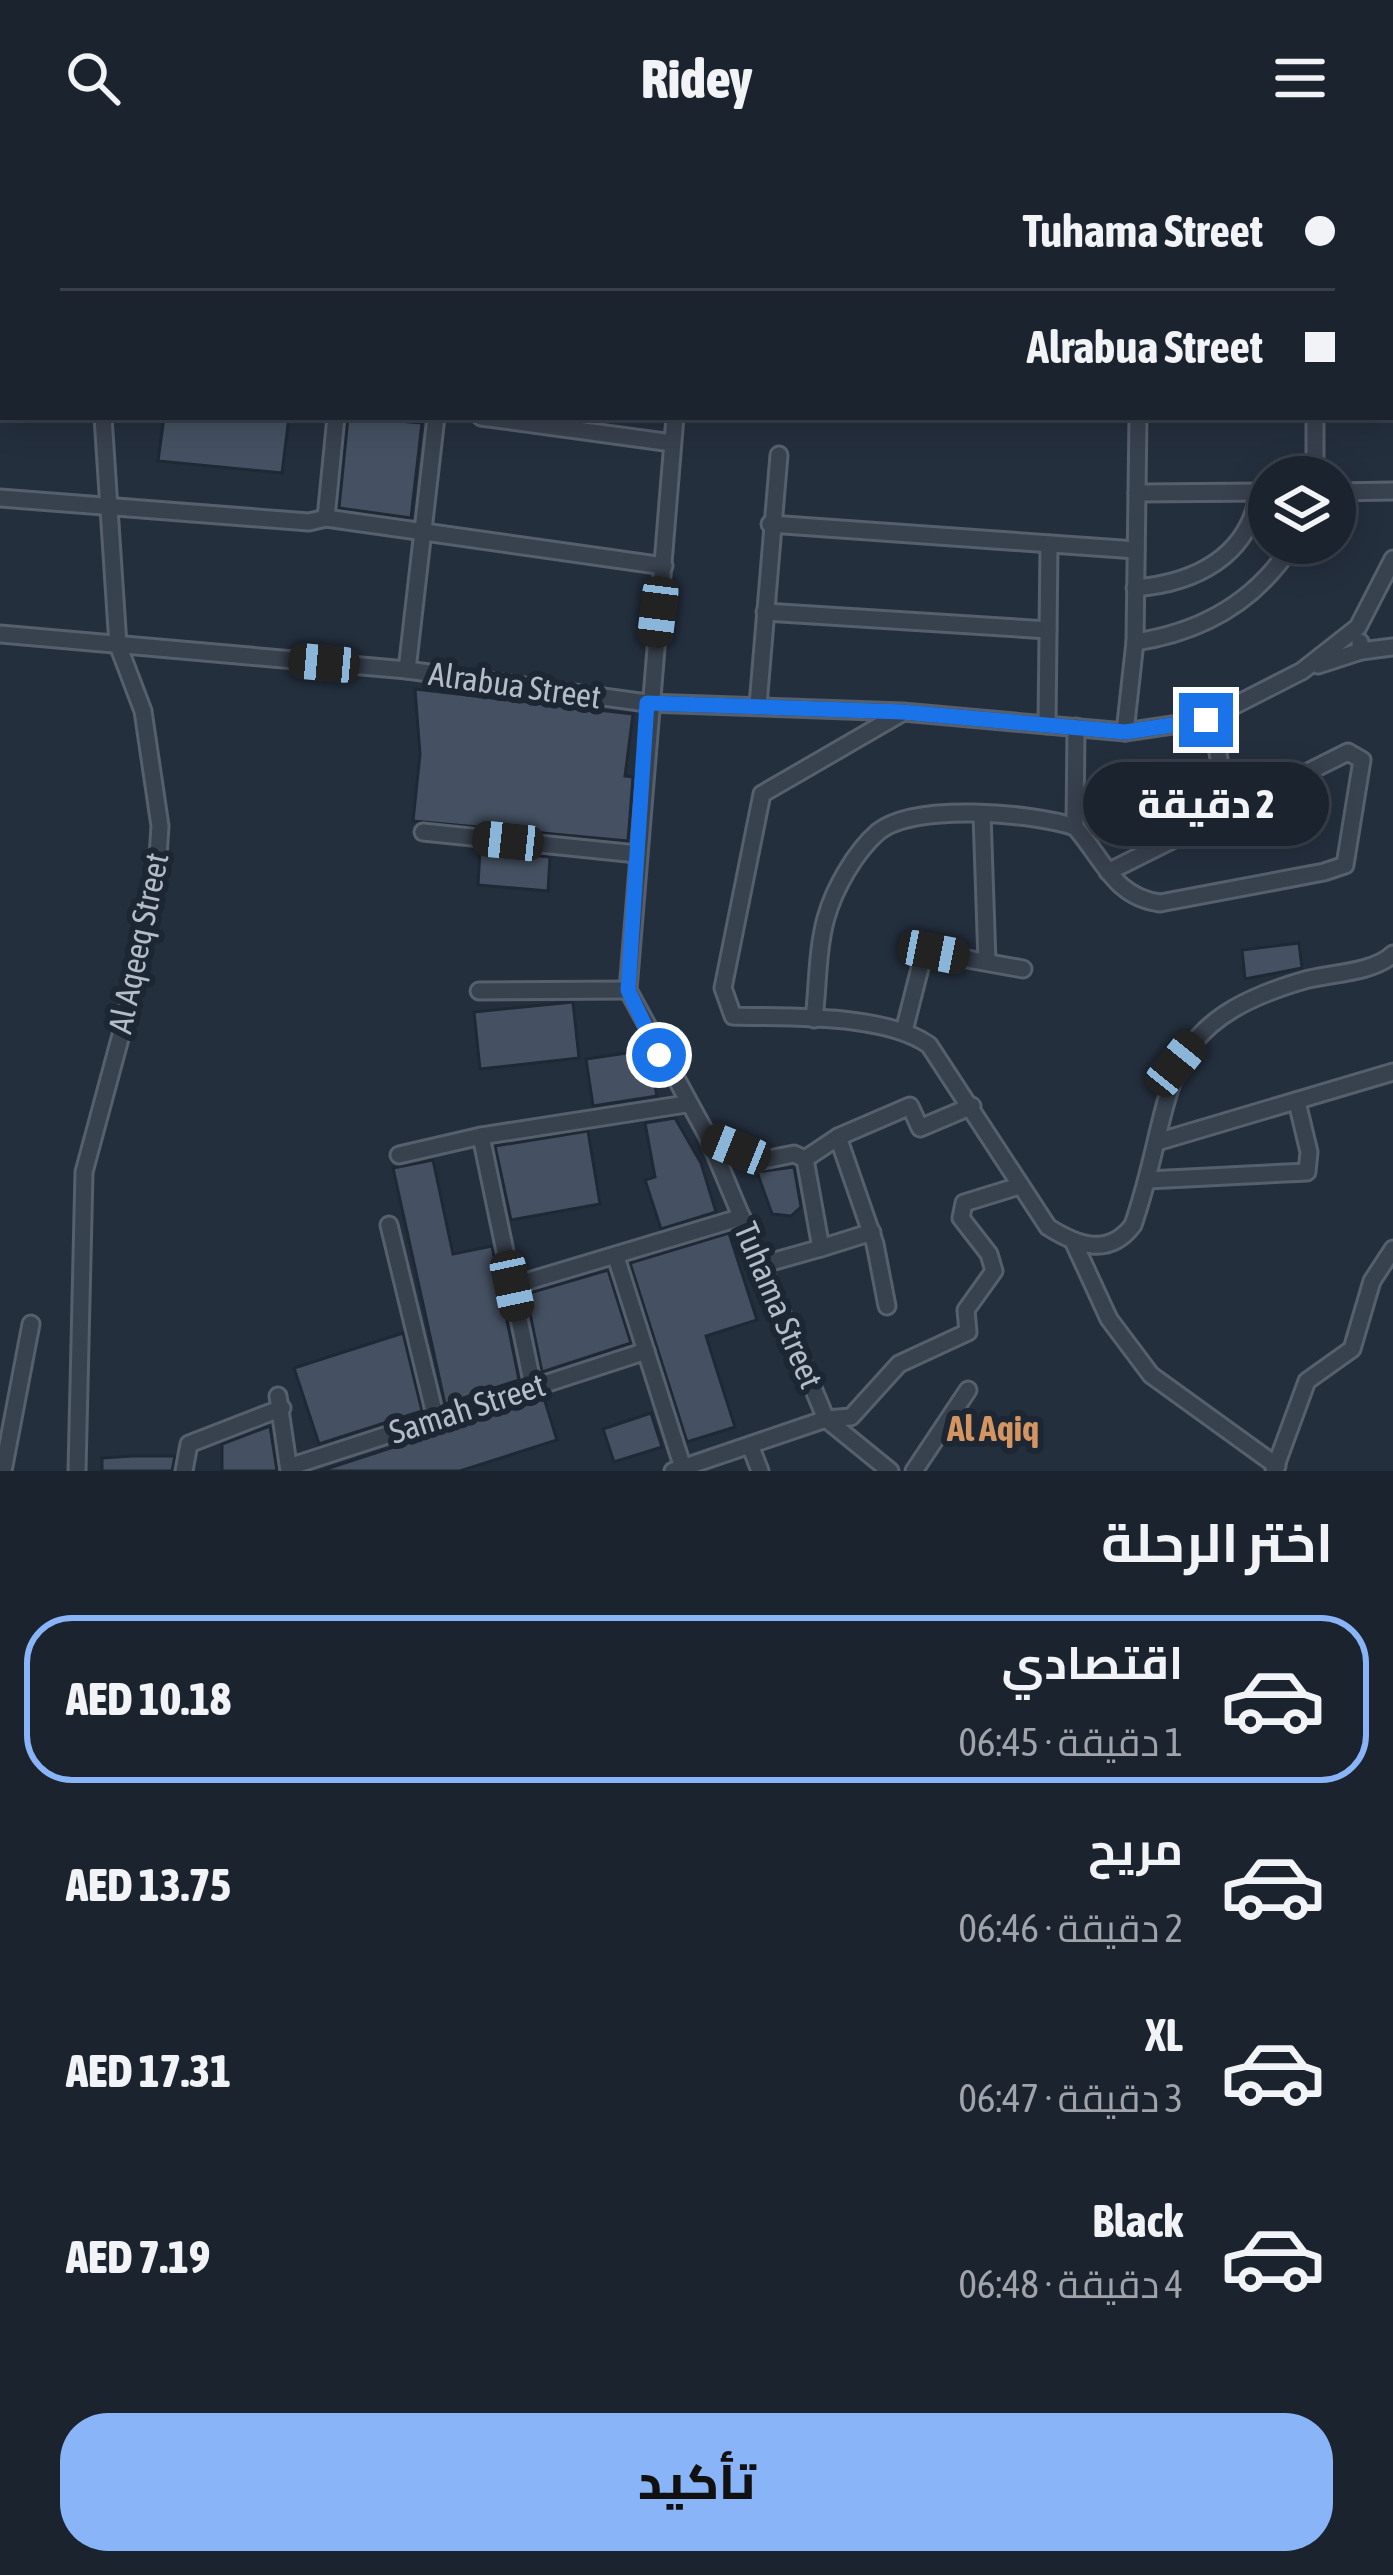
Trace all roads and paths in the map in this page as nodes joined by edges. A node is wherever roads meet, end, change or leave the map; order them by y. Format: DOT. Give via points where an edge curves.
graph roads {
  1 [pos="103,420"];
  2 [pos="335,420"];
  3 [pos="436,420"];
  4 [pos="504,420"];
  5 [pos="675,420"];
  6 [pos="1138,420"];
  7 [pos="1315,420"];
  8 [pos="672,442"];
  9 [pos="779,455"];
  10 [pos="1315,456"];
  11 [pos="1393,491"];
  12 [pos="1248,492"];
  13 [pos="1356,492"];
  14 [pos="1137,493"];
  15 [pos="0,498"];
  16 [pos="109,506"];
  17 [pos="326,518"];
  18 [pos="770,524"];
  19 [pos="423,531"];
  20 [pos="1248,532"];
  21 [pos="1049,544"];
  22 [pos="1136,550"];
  23 [pos="1392,561"];
  24 [pos="1280,564"];
  25 [pos="664,566"];
  26 [pos="1136,588"];
  27 [pos="765,612"];
  28 [pos="1358,627"];
  29 [pos="1048,630"];
  30 [pos="0,634"];
  31 [pos="1135,642"];
  32 [pos="118,645"];
  33 [pos="1393,647"];
  34 [pos="1360,651"];
  35 [pos="407,670"];
  36 [pos="1302,671"];
  37 [pos="647,703"];
  38 [pos="758,705"];
  39 [pos="903,712"];
  40 [pos="1212,718"];
  41 [pos="1047,725"];
  42 [pos="1076,728"];
  43 [pos="1125,732"];
  44 [pos="1228,812"];
  45 [pos="982,814"];
  46 [pos="1076,827"];
  47 [pos="423,832"];
  48 [pos="637,854"];
  49 [pos="1108,872"];
  50 [pos="1393,955"];
  51 [pos="987,962"];
  52 [pos="1023,969"];
  53 [pos="628,990"];
  54 [pos="479,991"];
  55 [pos="814,1019"];
  56 [pos="904,1031"];
  57 [pos="1393,1072"];
  58 [pos="1297,1102"];
  59 [pos="686,1104"];
  60 [pos="972,1106"];
  61 [pos="481,1136"];
  62 [pos="708,1137"];
  63 [pos="838,1137"];
  64 [pos="1157,1142"];
  65 [pos="399,1155"];
  66 [pos="805,1159"];
  67 [pos="1148,1180"];
  68 [pos="1019,1186"];
  69 [pos="742,1217"];
  70 [pos="388,1225"];
  71 [pos="872,1232"];
  72 [pos="1074,1243"];
  73 [pos="821,1248"];
  74 [pos="1393,1249"];
  75 [pos="616,1256"];
  76 [pos="764,1264"];
  77 [pos="512,1286"];
  78 [pos="887,1306"];
  79 [pos="31,1324"];
  80 [pos="646,1351"];
  81 [pos="533,1386"];
  82 [pos="968,1390"];
  83 [pos="436,1419"];
  84 [pos="826,1419"];
  85 [pos="750,1444"];
  86 [pos="1276,1468"];
  87 [pos="289,1469"];
  88 [pos="678,1469"];
  89 [pos="2,1470"];
  90 [pos="77,1471"];
  91 [pos="184,1471"];
  92 [pos="760,1471"];
  93 [pos="890,1471"];
  94 [pos="914,1471"];
  1 -- 16 [label="street, Al Aqeeq Street"];
  2 -- 17 [label="street"];
  3 -- 19 [label="street"];
  4 -- 8 [label="street"];
  5 -- 8 [label="street"];
  6 -- 14 [label="street"];
  7 -- 10 [label="street"];
  8 -- 25 [label="street"];
  9 -- 18 [label="street"];
  11 -- 13 [label="street"];
  12 -- 14 [label="street"];
  14 -- 22 [label="street"];
  15 -- 16 [label="street"];
  16 -- 17 [label="street"];
  16 -- 32 [label="street, Al Aqeeq Street"];
  17 -- 19 [label="street"];
  18 -- 21 [label="street"];
  18 -- 27 [label="street"];
  19 -- 25 [label="street"];
  19 -- 35 [label="street"];
  20 -- 26 [label="street" via="1177,585"];
  21 -- 22 [label="street"];
  21 -- 29 [label="street"];
  22 -- 26 [label="street"];
  23 -- 28 [label="street, Alrabua Street"];
  24 -- 31 [label="street" via="1224,614"];
  25 -- 37 [label="street"];
  26 -- 31 [label="street"];
  27 -- 29 [label="street"];
  27 -- 38 [label="street"];
  28 -- 34 [label="street"];
  28 -- 36 [label="street, Alrabua Street"];
  29 -- 41 [label="street"];
  30 -- 32 [label="street, Alrabua Street"];
  31 -- 43 [label="street"];
  32 -- 35 [label="street, Alrabua Street"];
  32 -- 90 [label="street, Al Aqeeq Street" via="142,711 160,826 125,1019 84,1172"];
  33 -- 34 [label="street"];
  34 -- 36 [label="street"];
  35 -- 37 [label="street, Alrabua Street"];
  36 -- 40 [label="street, Alrabua Street"];
  37 -- 38 [label="street, Alrabua Street"];
  37 -- 48 [label="street"];
  38 -- 39 [label="street, Alrabua Street"];
  39 -- 41 [label="street, Alrabua Street"];
  39 -- 55 [label="street" via="762,794 723,988 734,1016"];
  40 -- 43 [label="street, Alrabua Street"];
  40 -- 44 [label="street"];
  41 -- 42 [label="street, Alrabua Street"];
  42 -- 43 [label="street, Alrabua Street"];
  42 -- 46 [label="street"];
  44 -- 49 [label="street"];
  44 -- 49 [label="street" via="1348,752 1362,760 1345,865 1160,903 1138,901"];
  45 -- 46 [label="street" via="1035,814"];
  45 -- 51 [label="street"];
  45 -- 55 [label="street" via="881,829 851,864 826,918"];
  46 -- 49 [label="street"];
  47 -- 48 [label="street"];
  48 -- 53 [label="street"];
  50 -- 64 [label="street" via="1220,1016 1176,1064"];
  51 -- 52 [label="street"];
  51 -- 56 [label="street" via="923,956"];
  53 -- 54 [label="street"];
  53 -- 59 [label="street, Tuhama Street"];
  55 -- 56 [label="street"];
  56 -- 60 [label="street" via="929,1045"];
  57 -- 58 [label="street"];
  58 -- 64 [label="street"];
  58 -- 67 [label="street" via="1306,1172"];
  59 -- 61 [label="street"];
  59 -- 62 [label="street, Tuhama Street"];
  60 -- 63 [label="street" via="920,1128 910,1106"];
  60 -- 68 [label="street"];
  61 -- 65 [label="street"];
  61 -- 77 [label="street"];
  62 -- 66 [label="street" via="759,1160"];
  62 -- 69 [label="street, Tuhama Street"];
  63 -- 66 [label="street"];
  63 -- 71 [label="street"];
  64 -- 67 [label="street"];
  66 -- 73 [label="street"];
  67 -- 72 [label="street" via="1121,1241"];
  68 -- 72 [label="street" via="1048,1226"];
  68 -- 84 [label="street" via="964,1203 962,1218 994,1271 966,1310 968,1332 899,1364 851,1417"];
  69 -- 75 [label="street"];
  69 -- 76 [label="street, Tuhama Street"];
  70 -- 83 [label="street"];
  71 -- 73 [label="street"];
  71 -- 78 [label="street"];
  72 -- 86 [label="street" via="1109,1319 1151,1375"];
  73 -- 76 [label="street"];
  74 -- 86 [label="street" via="1372,1281 1352,1348 1307,1381"];
  75 -- 77 [label="street"];
  75 -- 80 [label="street"];
  76 -- 84 [label="street, Tuhama Street"];
  77 -- 81 [label="street"];
  79 -- 89 [label="street"];
  80 -- 81 [label="street, Samah Street"];
  80 -- 88 [label="street"];
  81 -- 83 [label="street, Samah Street"];
  82 -- 94 [label="street"];
  83 -- 87 [label="street, Samah Street"];
  84 -- 85 [label="street"];
  84 -- 93 [label="street, Tuhama Street"];
  85 -- 88 [label="street"];
  85 -- 92 [label="street"];
  87 -- 91 [label="street" via="280,1402 189,1444"];
}
